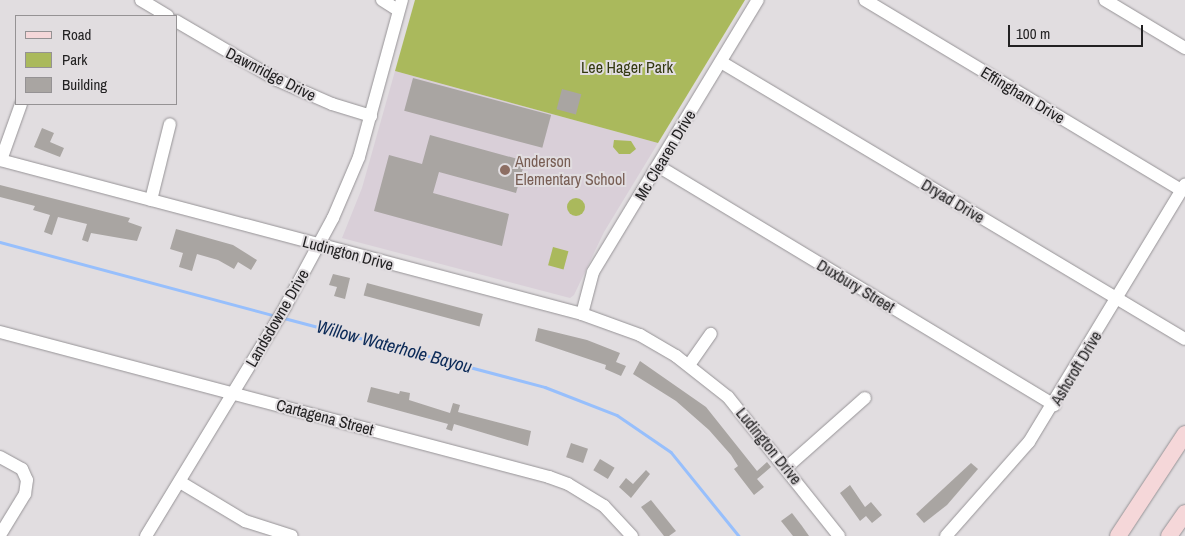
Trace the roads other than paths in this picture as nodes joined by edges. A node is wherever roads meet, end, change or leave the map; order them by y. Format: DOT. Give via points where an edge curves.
graph roads {
  1 [pos="141,0"];
  2 [pos="382,0"];
  3 [pos="758,0"];
  4 [pos="865,0"];
  5 [pos="1105,0"];
  6 [pos="400,5"];
  7 [pos="166,15"];
  8 [pos="178,22"];
  9 [pos="1185,48"];
  10 [pos="721,62"];
  11 [pos="21,105"];
  12 [pos="371,116"];
  13 [pos="170,124"];
  14 [pos="1,160"];
  15 [pos="658,166"];
  16 [pos="1183,187"];
  17 [pos="151,200"];
  18 [pos="319,245"];
  19 [pos="1117,300"];
  20 [pos="582,314"];
  21 [pos="0,332"];
  22 [pos="711,334"];
  23 [pos="1185,339"];
  24 [pos="689,365"];
  25 [pos="233,393"];
  26 [pos="865,398"];
  27 [pos="1054,405"];
  28 [pos="1185,434"];
  29 [pos="0,457"];
  30 [pos="788,468"];
  31 [pos="180,482"];
  32 [pos="1185,513"];
  33 [pos="0,535"];
  34 [pos="146,536"];
  35 [pos="292,536"];
  36 [pos="632,536"];
  37 [pos="839,536"];
  38 [pos="946,536"];
  39 [pos="1118,536"];
  40 [pos="1169,536"];
  1 -- 7 [label="street"];
  2 -- 6 [label="street"];
  3 -- 10 [label="street, Mc Clearen Drive"];
  4 -- 16 [label="street, Effingham Drive"];
  5 -- 9 [label="street"];
  6 -- 12 [label="street, Landsdowne Drive"];
  8 -- 12 [label="street, Dawnridge Drive" via="277,80 332,104"];
  10 -- 15 [label="street, Mc Clearen Drive"];
  10 -- 19 [label="street, Dryad Drive"];
  11 -- 14 [label="street"];
  12 -- 18 [label="street, Landsdowne Drive" via="352,177"];
  13 -- 17 [label="street"];
  14 -- 17 [label="street, Ludington Drive"];
  15 -- 20 [label="street, Mc Clearen Drive" via="593,272"];
  15 -- 27 [label="street, Duxbury Street"];
  16 -- 19 [label="street, Ashcroft Drive"];
  17 -- 18 [label="street, Ludington Drive"];
  18 -- 20 [label="street, Ludington Drive"];
  18 -- 25 [label="street, Landsdowne Drive"];
  19 -- 23 [label="street, Dryad Drive"];
  19 -- 27 [label="street, Ashcroft Drive"];
  20 -- 24 [label="street, Ludington Drive" via="640,335"];
  21 -- 25 [label="street, Cartagena Street"];
  22 -- 24 [label="street"];
  24 -- 30 [label="street, Ludington Drive" via="728,397"];
  25 -- 31 [label="street, Landsdowne Drive"];
  25 -- 36 [label="street, Cartagena Street" via="558,480 604,506"];
  26 -- 30 [label="street"];
  27 -- 38 [label="street, Ashcroft Drive" via="1011,464"];
  28 -- 39 [label="main road"];
  29 -- 33 [label="street" via="22,469 28,480 25,494"];
  30 -- 37 [label="street, Ludington Drive"];
  31 -- 34 [label="street, Landsdowne Drive"];
  31 -- 35 [label="street" via="245,521"];
  32 -- 40 [label="main road"];
}
